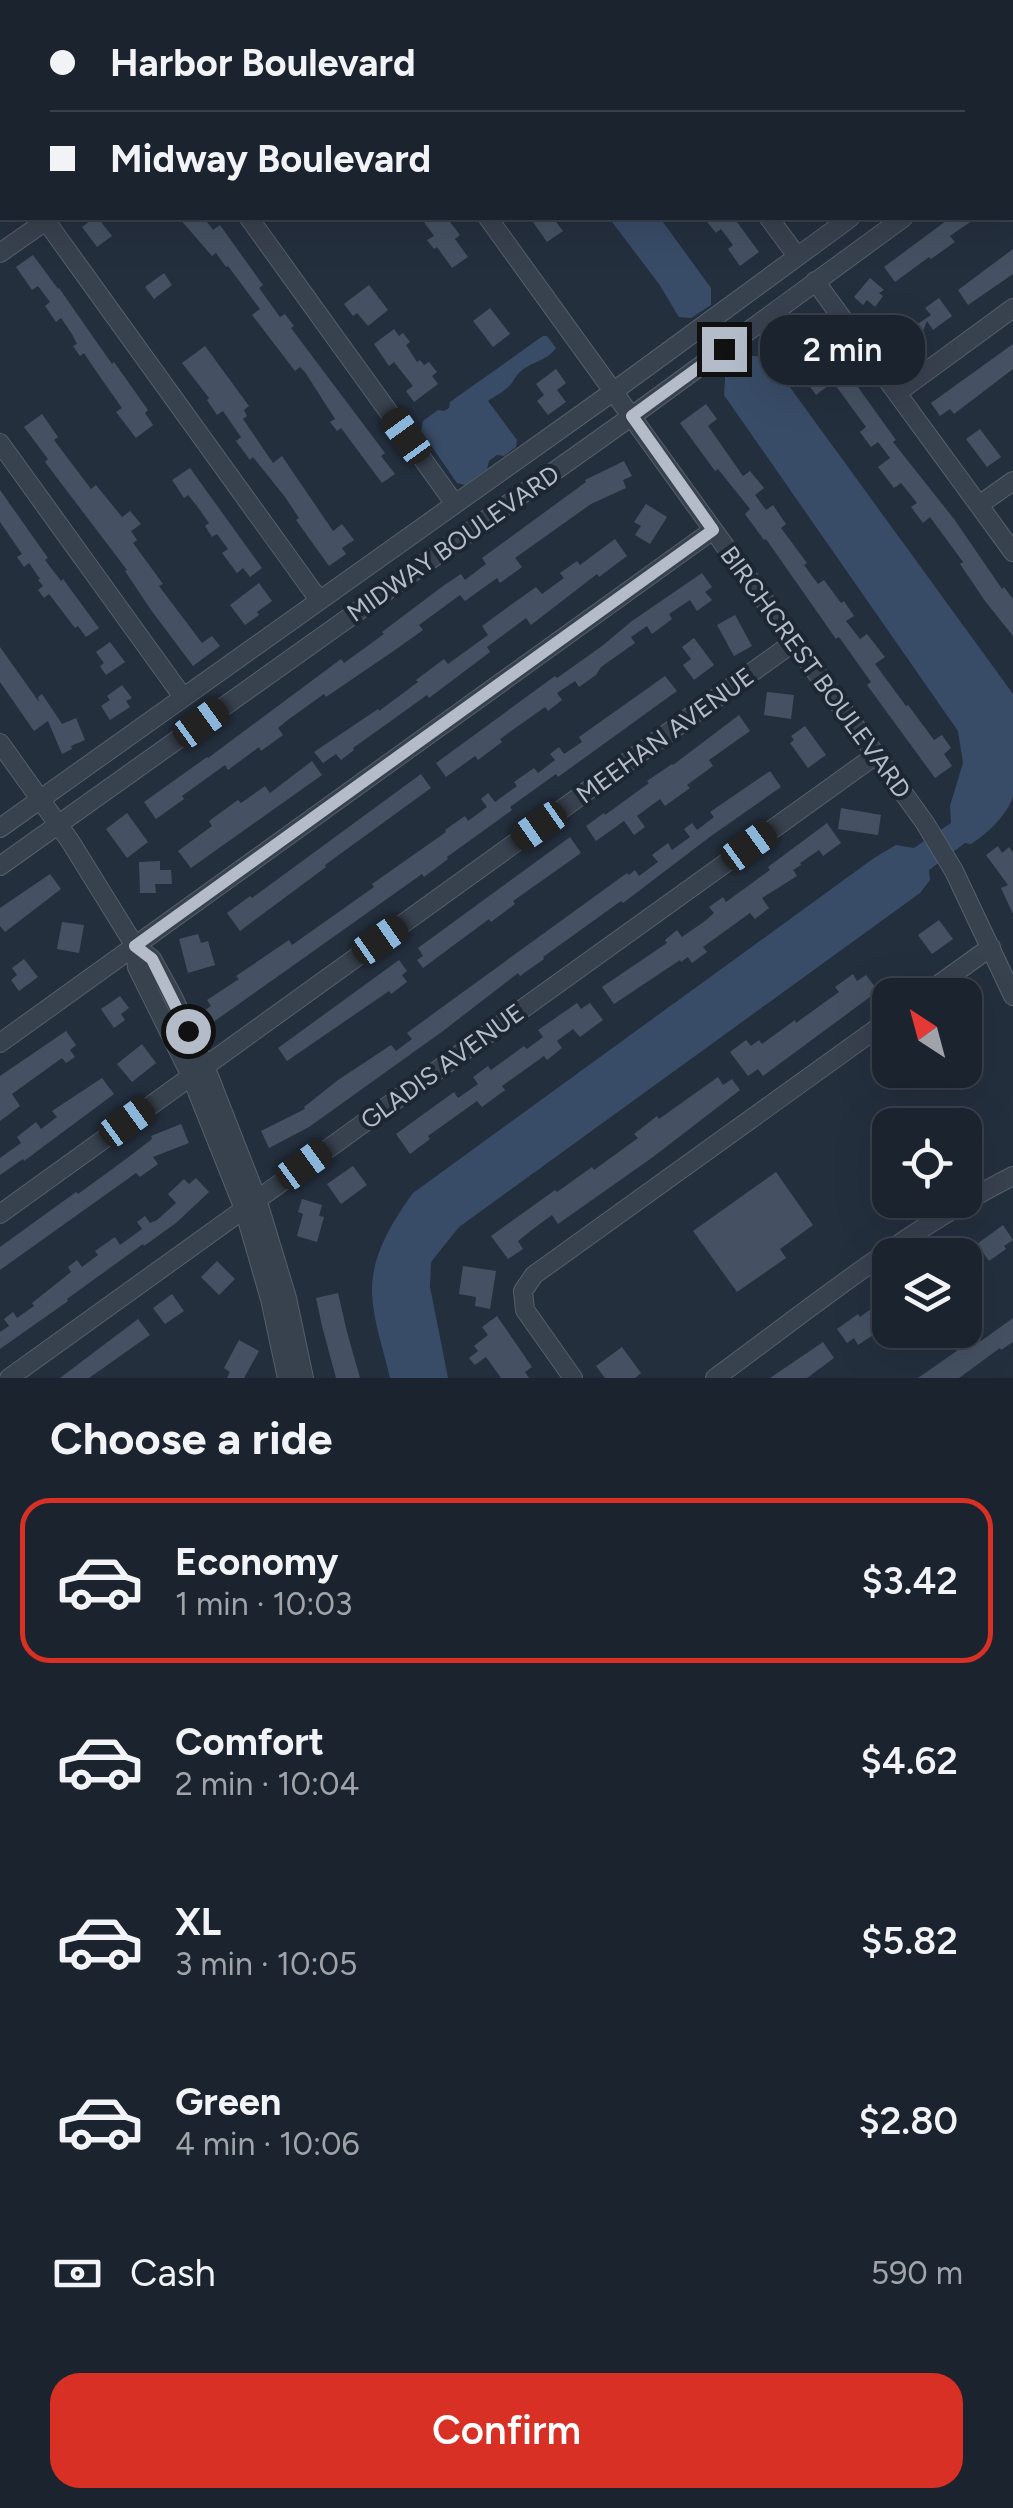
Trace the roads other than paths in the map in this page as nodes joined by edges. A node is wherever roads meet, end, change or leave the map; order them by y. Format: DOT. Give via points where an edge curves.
graph roads {
  1 [pos="47,220"];
  2 [pos="49,220"];
  3 [pos="250,220"];
  4 [pos="489,220"];
  5 [pos="770,220"];
  6 [pos="847,220"];
  7 [pos="900,220"];
  8 [pos="0,254"];
  9 [pos="797,256"];
  10 [pos="815,282"];
  11 [pos="1013,308"];
  12 [pos="614,391"];
  13 [pos="897,393"];
  14 [pos="632,416"];
  15 [pos="0,443"];
  16 [pos="1013,481"];
  17 [pos="455,504"];
  18 [pos="979,506"];
  19 [pos="713,530"];
  20 [pos="1013,552"];
  21 [pos="319,600"];
  22 [pos="794,642"];
  23 [pos="183,698"];
  24 [pos="0,743"];
  25 [pos="876,755"];
  26 [pos="40,800"];
  27 [pos="58,825"];
  28 [pos="0,828"];
  29 [pos="0,866"];
  30 [pos="135,946"];
  31 [pos="991,947"];
  32 [pos="948,978"];
  33 [pos="1013,996"];
  34 [pos="872,1032"];
  35 [pos="0,1044"];
  36 [pos="198,1071"];
  37 [pos="1013,1176"];
  38 [pos="251,1204"];
  39 [pos="0,1214"];
  40 [pos="9,1378"];
  41 [pos="287,1378"];
  42 [pos="304,1378"];
  43 [pos="573,1378"];
  44 [pos="715,1378"];
  1 -- 8 [label="street"];
  2 -- 21 [label="street"];
  3 -- 17 [label="street"];
  4 -- 12 [label="street, BIRCHCREST BOULEVARD"];
  5 -- 9 [label="street"];
  6 -- 9 [label="street, MIDWAY BOULEVARD"];
  7 -- 10 [label="street, MIDWAY BOULEVARD"];
  9 -- 12 [label="street, MIDWAY BOULEVARD"];
  10 -- 13 [label="street"];
  10 -- 14 [label="street, MIDWAY BOULEVARD"];
  11 -- 13 [label="street"];
  12 -- 14 [label="street, BIRCHCREST BOULEVARD"];
  12 -- 17 [label="street, MIDWAY BOULEVARD"];
  13 -- 18 [label="street"];
  14 -- 19 [label="street, BIRCHCREST BOULEVARD"];
  14 -- 27 [label="street, MIDWAY BOULEVARD"];
  15 -- 23 [label="street"];
  16 -- 18 [label="street"];
  17 -- 21 [label="street, MIDWAY BOULEVARD"];
  18 -- 20 [label="street"];
  19 -- 22 [label="street, BIRCHCREST BOULEVARD"];
  19 -- 30 [label="street"];
  21 -- 23 [label="street, MIDWAY BOULEVARD"];
  22 -- 25 [label="street, BIRCHCREST BOULEVARD"];
  22 -- 36 [label="street, MEEHAN AVENUE"];
  23 -- 26 [label="street, MIDWAY BOULEVARD"];
  24 -- 26 [label="street"];
  25 -- 31 [label="street, BIRCHCREST BOULEVARD" via="954,871"];
  25 -- 38 [label="street, GLADIS AVENUE"];
  26 -- 27 [label="street"];
  26 -- 28 [label="street, MIDWAY BOULEVARD"];
  27 -- 29 [label="street, MIDWAY BOULEVARD"];
  27 -- 30 [label="street"];
  30 -- 35 [label="street"];
  30 -- 36 [label="street" via="152,959"];
  31 -- 32 [label="street"];
  31 -- 33 [label="street, BIRCHCREST BOULEVARD"];
  34 -- 43 [label="street" via="534,1275 524,1291 526,1310"];
  36 -- 38 [label="street"];
  36 -- 39 [label="street, MEEHAN AVENUE"];
  37 -- 44 [label="street" via="898,1245"];
  38 -- 40 [label="street, GLADIS AVENUE"];
  38 -- 41 [label="street"];
  38 -- 42 [label="street" via="287,1298"];
}
